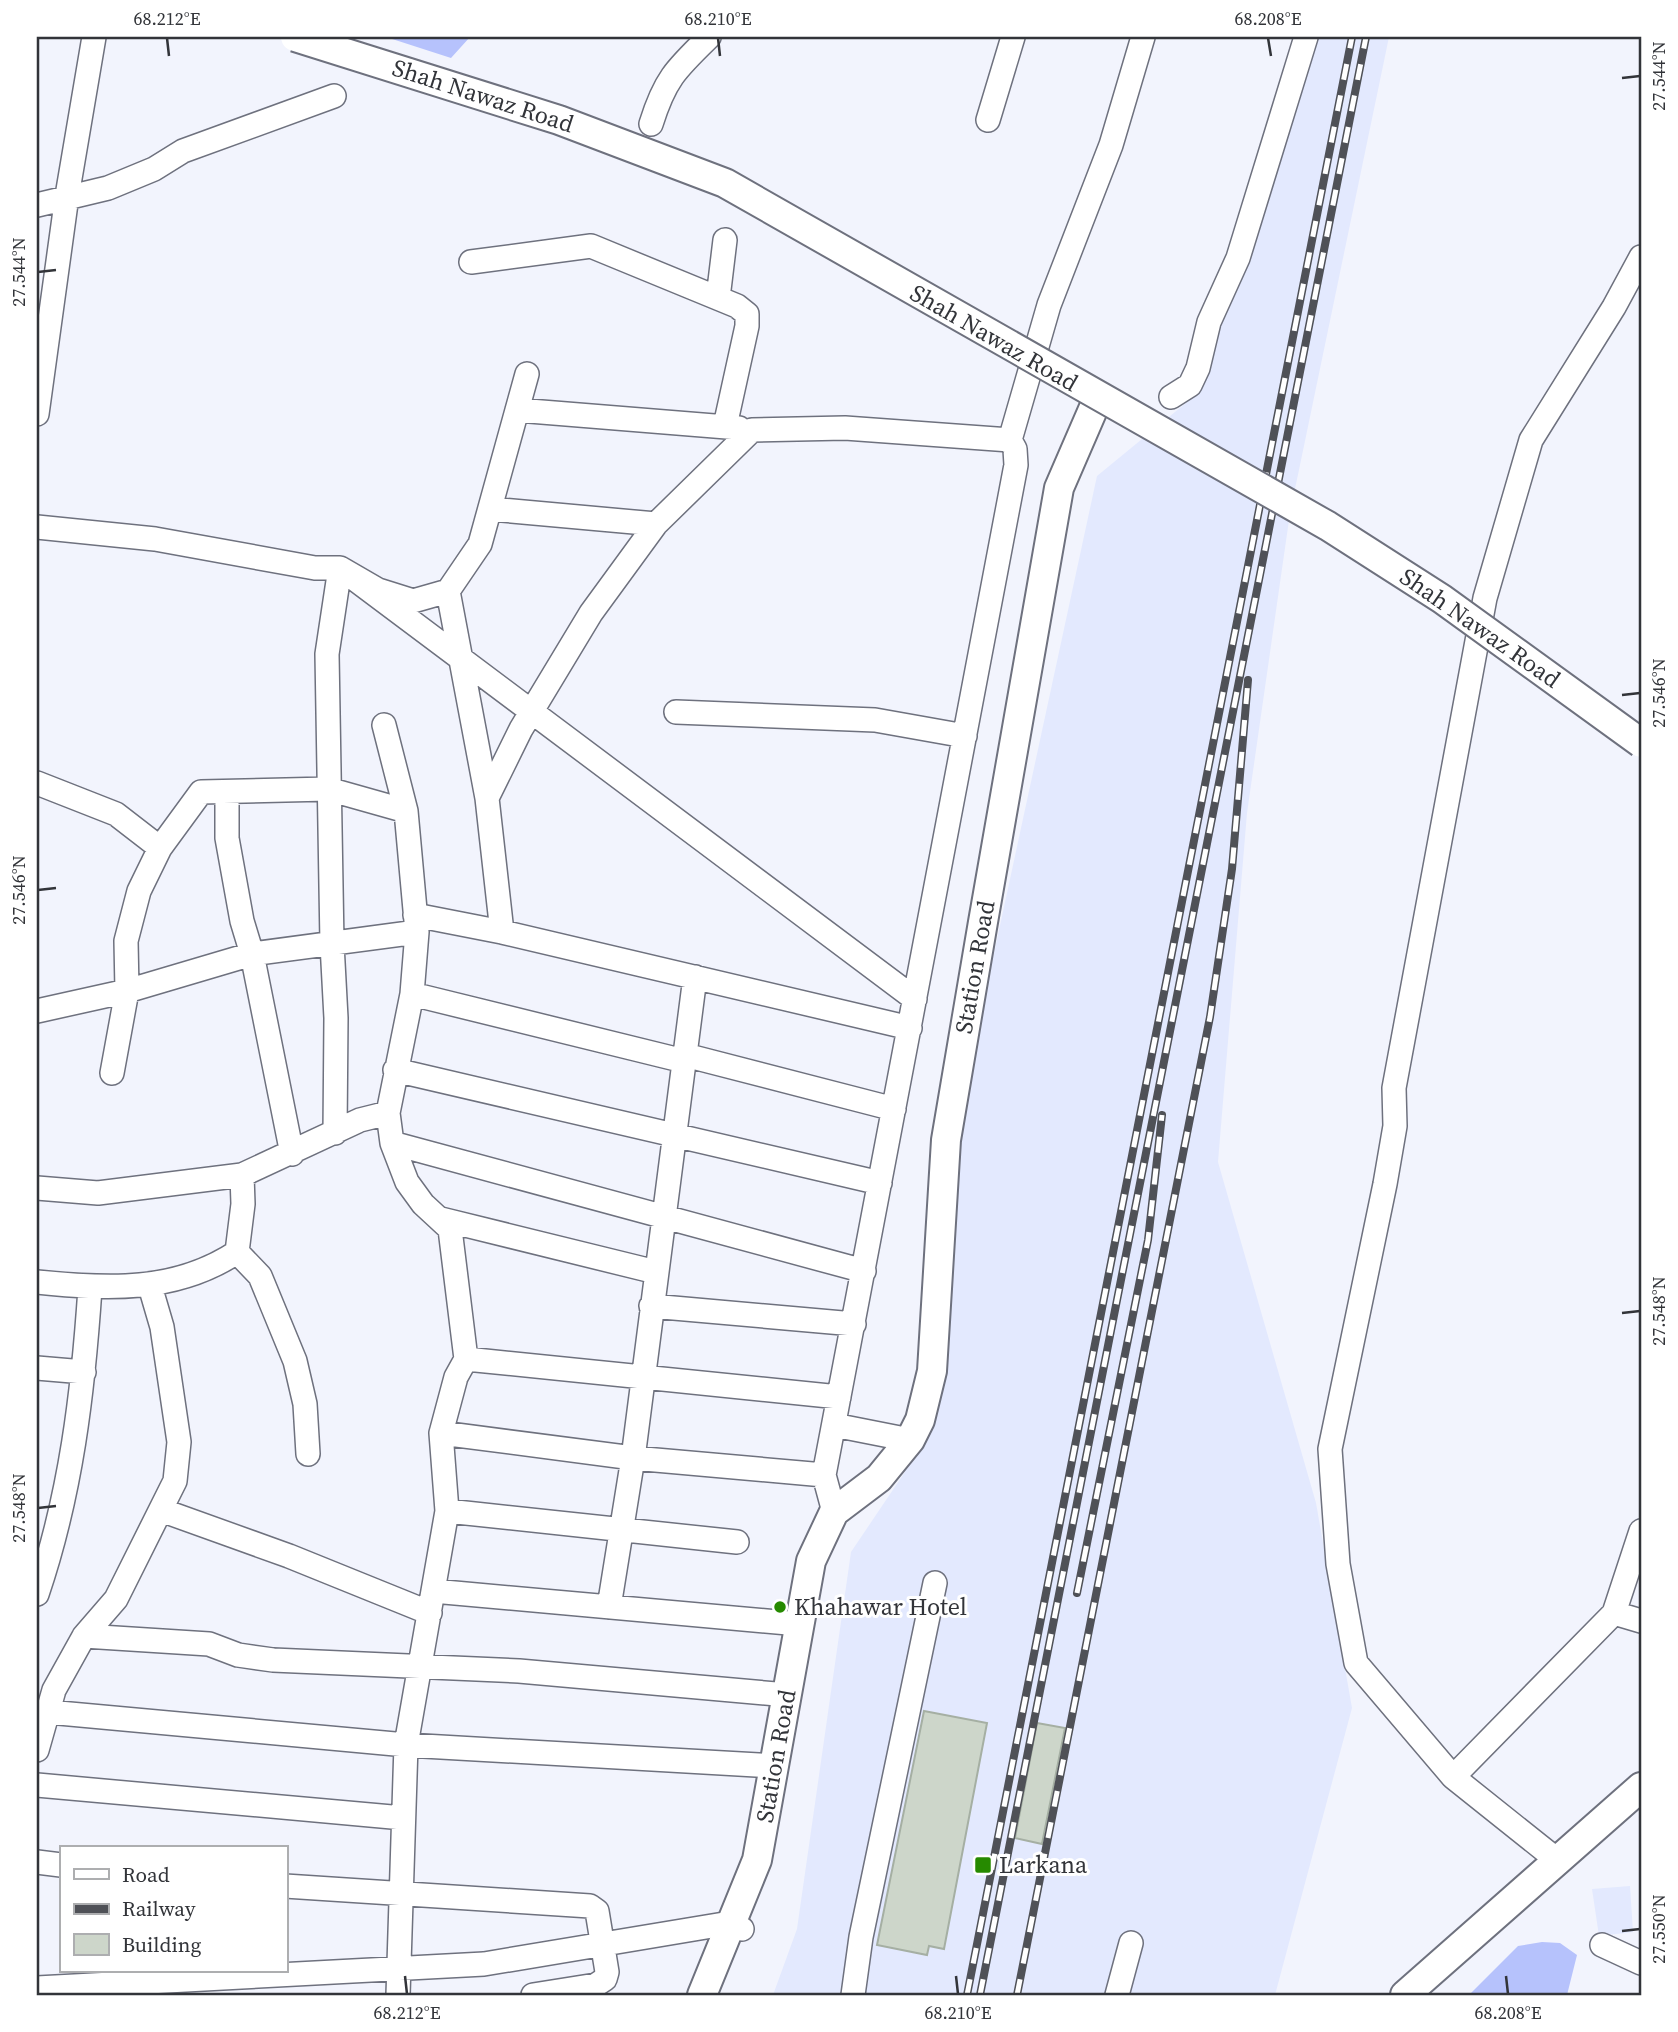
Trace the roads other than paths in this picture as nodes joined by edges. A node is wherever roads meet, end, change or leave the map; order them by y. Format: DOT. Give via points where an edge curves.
graph roads {
  1 [pos="94,37"];
  2 [pos="295,37"];
  3 [pos="709,37"];
  4 [pos="1013,37"];
  5 [pos="1143,37"];
  6 [pos="1306,37"];
  7 [pos="334,96"];
  8 [pos="988,120"];
  9 [pos="651,124"];
  10 [pos="68,196"];
  11 [pos="37,205"];
  12 [pos="725,240"];
  13 [pos="1641,260"];
  14 [pos="471,262"];
  15 [pos="718,298"];
  16 [pos="41,350"];
  17 [pos="527,374"];
  18 [pos="1171,397"];
  19 [pos="1098,398"];
  20 [pos="517,410"];
  21 [pos="37,414"];
  22 [pos="725,426"];
  23 [pos="752,430"];
  24 [pos="1010,440"];
  25 [pos="490,509"];
  26 [pos="656,524"];
  27 [pos="37,527"];
  28 [pos="340,568"];
  29 [pos="448,591"];
  30 [pos="461,659"];
  31 [pos="531,711"];
  32 [pos="676,712"];
  33 [pos="384,724"];
  34 [pos="965,736"];
  35 [pos="1641,743"];
  36 [pos="37,783"];
  37 [pos="328,789"];
  38 [pos="227,794"];
  39 [pos="487,798"];
  40 [pos="406,811"];
  41 [pos="160,848"];
  42 [pos="416,923"];
  43 [pos="502,932"];
  44 [pos="332,944"];
  45 [pos="252,954"];
  46 [pos="695,977"];
  47 [pos="127,991"];
  48 [pos="412,994"];
  49 [pos="915,999"];
  50 [pos="37,1011"];
  51 [pos="910,1028"];
  52 [pos="684,1058"];
  53 [pos="394,1070"];
  54 [pos="112,1073"];
  55 [pos="894,1109"];
  56 [pos="388,1113"];
  57 [pos="335,1133"];
  58 [pos="675,1134"];
  59 [pos="392,1143"];
  60 [pos="292,1154"];
  61 [pos="242,1175"];
  62 [pos="880,1183"];
  63 [pos="37,1188"];
  64 [pos="664,1218"];
  65 [pos="441,1219"];
  66 [pos="237,1252"];
  67 [pos="864,1271"];
  68 [pos="656,1272"];
  69 [pos="37,1282"];
  70 [pos="150,1286"];
  71 [pos="90,1288"];
  72 [pos="651,1306"];
  73 [pos="853,1324"];
  74 [pos="466,1359"];
  75 [pos="37,1368"];
  76 [pos="84,1372"];
  77 [pos="641,1378"];
  78 [pos="839,1397"];
  79 [pos="834,1425"];
  80 [pos="441,1433"];
  81 [pos="910,1440"];
  82 [pos="308,1454"];
  83 [pos="633,1458"];
  84 [pos="824,1475"];
  85 [pos="161,1510"];
  86 [pos="447,1511"];
  87 [pos="834,1512"];
  88 [pos="621,1530"];
  89 [pos="1641,1531"];
  90 [pos="737,1542"];
  91 [pos="45,1546"];
  92 [pos="935,1583"];
  93 [pos="37,1594"];
  94 [pos="432,1602"];
  95 [pos="608,1607"];
  96 [pos="1614,1613"];
  97 [pos="1641,1621"];
  98 [pos="799,1624"];
  99 [pos="84,1636"];
  100 [pos="421,1669"];
  101 [pos="788,1695"];
  102 [pos="48,1712"];
  103 [pos="406,1745"];
  104 [pos="37,1750"];
  105 [pos="775,1766"];
  106 [pos="1453,1777"];
  107 [pos="37,1785"];
  108 [pos="1641,1787"];
  109 [pos="403,1818"];
  110 [pos="1557,1860"];
  111 [pos="37,1862"];
  112 [pos="60,1864"];
  113 [pos="287,1886"];
  114 [pos="402,1894"];
  115 [pos="736,1926"];
  116 [pos="603,1943"];
  117 [pos="1131,1943"];
  118 [pos="1602,1945"];
  119 [pos="1641,1962"];
  120 [pos="400,1970"];
  121 [pos="37,1988"];
  122 [pos="398,1995"];
  123 [pos="533,1995"];
  124 [pos="702,1995"];
  125 [pos="717,1995"];
  126 [pos="853,1995"];
  127 [pos="1117,1995"];
  128 [pos="1405,1995"];
  1 -- 10 [label="street"];
  2 -- 19 [label="main road, Shah Nawaz Road, bridge" via="559,120 725,183"];
  3 -- 9 [label="street" via="662,88"];
  4 -- 8 [label="street"];
  5 -- 24 [label="street" via="1111,145 1049,305"];
  6 -- 18 [label="street" via="1238,258 1209,322 1198,368 1190,385"];
  7 -- 10 [label="street" via="183,151 155,169 108,188"];
  10 -- 11 [label="street"];
  10 -- 16 [label="street"];
  12 -- 15 [label="street"];
  13 -- 106 [label="street" via="1531,440 1485,598 1394,1088 1395,1126 1385,1184 1330,1449 1338,1563 1356,1663"];
  14 -- 15 [label="street" via="591,246"];
  15 -- 22 [label="street" via="747,314"];
  16 -- 21 [label="street"];
  17 -- 20 [label="street"];
  19 -- 35 [label="main road, Shah Nawaz Road, bridge" via="1328,526 1442,599"];
  19 -- 81 [label="main road, Station Road" via="1059,488 946,1140 932,1371"];
  20 -- 22 [label="street"];
  20 -- 25 [label="street"];
  22 -- 23 [label="street"];
  23 -- 24 [label="street" via="845,428"];
  23 -- 26 [label="street"];
  24 -- 34 [label="street" via="1016,465"];
  25 -- 26 [label="street"];
  25 -- 29 [label="street" via="480,544"];
  26 -- 31 [label="street" via="591,613"];
  27 -- 28 [label="street" via="155,539 315,568"];
  28 -- 29 [label="street" via="378,590 413,601"];
  28 -- 30 [label="street"];
  28 -- 37 [label="street" via="327,654"];
  29 -- 30 [label="street"];
  30 -- 31 [label="street"];
  30 -- 39 [label="street"];
  31 -- 39 [label="street"];
  31 -- 49 [label="street"];
  32 -- 34 [label="street" via="875,720"];
  33 -- 40 [label="street"];
  34 -- 49 [label="street"];
  36 -- 41 [label="street" via="116,814"];
  37 -- 38 [label="street"];
  37 -- 40 [label="street"];
  37 -- 44 [label="street"];
  38 -- 41 [label="street" via="201,792"];
  38 -- 45 [label="street" via="227,838"];
  39 -- 43 [label="street"];
  40 -- 42 [label="street"];
  41 -- 47 [label="street" via="139,891 126,941"];
  42 -- 43 [label="street"];
  42 -- 44 [label="street"];
  42 -- 48 [label="street"];
  43 -- 46 [label="street"];
  44 -- 45 [label="street"];
  44 -- 57 [label="street"];
  45 -- 47 [label="street"];
  45 -- 60 [label="street"];
  46 -- 51 [label="street"];
  46 -- 52 [label="street"];
  47 -- 50 [label="street"];
  47 -- 54 [label="street"];
  48 -- 52 [label="street"];
  48 -- 53 [label="street"];
  49 -- 51 [label="street"];
  51 -- 55 [label="street"];
  52 -- 55 [label="street"];
  52 -- 58 [label="street"];
  53 -- 56 [label="street"];
  53 -- 58 [label="street"];
  55 -- 62 [label="street"];
  56 -- 57 [label="street"];
  56 -- 59 [label="street"];
  57 -- 60 [label="street"];
  58 -- 62 [label="street"];
  58 -- 64 [label="street"];
  59 -- 64 [label="street"];
  59 -- 65 [label="street" via="407,1182"];
  60 -- 61 [label="street"];
  61 -- 63 [label="street" via="98,1193"];
  61 -- 66 [label="street"];
  62 -- 67 [label="street"];
  64 -- 67 [label="street"];
  64 -- 68 [label="street"];
  65 -- 68 [label="street"];
  65 -- 74 [label="street" via="455,1245"];
  66 -- 70 [label="street" via="218,1264"];
  66 -- 82 [label="street" via="260,1276 295,1361 305,1404"];
  67 -- 73 [label="street"];
  68 -- 72 [label="street"];
  69 -- 71 [label="street"];
  70 -- 71 [label="street"];
  70 -- 85 [label="street" via="162,1327 179,1442 175,1481"];
  71 -- 76 [label="street"];
  72 -- 73 [label="street"];
  72 -- 77 [label="street"];
  73 -- 78 [label="street"];
  74 -- 77 [label="street"];
  74 -- 80 [label="street" via="456,1377"];
  75 -- 76 [label="street"];
  76 -- 91 [label="street" via="72,1462"];
  77 -- 78 [label="street"];
  77 -- 83 [label="street"];
  78 -- 79 [label="street"];
  79 -- 81 [label="street"];
  79 -- 84 [label="street"];
  80 -- 83 [label="street"];
  80 -- 86 [label="street"];
  81 -- 87 [label="main road, Station Road" via="879,1478"];
  83 -- 84 [label="street"];
  83 -- 88 [label="street"];
  84 -- 87 [label="street"];
  85 -- 94 [label="street"];
  85 -- 99 [label="street" via="117,1600"];
  86 -- 88 [label="street"];
  86 -- 94 [label="street"];
  87 -- 98 [label="main road, Station Road" via="810,1561"];
  87 -- 115 [label="main road, Station Road" via="770,1864"];
  88 -- 90 [label="street"];
  88 -- 95 [label="street"];
  89 -- 96 [label="street"];
  91 -- 93 [label="street"];
  92 -- 126 [label="street"];
  94 -- 95 [label="street"];
  94 -- 100 [label="street"];
  95 -- 98 [label="street"];
  96 -- 97 [label="street"];
  96 -- 106 [label="street"];
  98 -- 101 [label="main road, Station Road"];
  99 -- 100 [label="street" via="209,1644 238,1655 274,1660"];
  99 -- 102 [label="street" via="54,1690"];
  100 -- 101 [label="street" via="531,1671"];
  100 -- 103 [label="street"];
  101 -- 105 [label="main road, Station Road"];
  102 -- 103 [label="street"];
  102 -- 104 [label="street"];
  103 -- 105 [label="street"];
  103 -- 109 [label="street"];
  105 -- 115 [label="main road, Station Road" via="757,1860"];
  106 -- 110 [label="street"];
  107 -- 109 [label="street"];
  108 -- 110 [label="main road"];
  109 -- 114 [label="street"];
  110 -- 128 [label="main road"];
  111 -- 112 [label="street"];
  113 -- 114 [label="street"];
  114 -- 116 [label="street" via="590,1906 597,1911"];
  114 -- 120 [label="street"];
  115 -- 116 [label="street"];
  115 -- 124 [label="main road, Station Road"];
  115 -- 125 [label="main road, Station Road"];
  116 -- 120 [label="street" via="484,1964"];
  116 -- 123 [label="street" via="605,1979 596,1985"];
  117 -- 127 [label="street"];
  118 -- 119 [label="street"];
  120 -- 121 [label="street"];
  120 -- 122 [label="street"];
}
